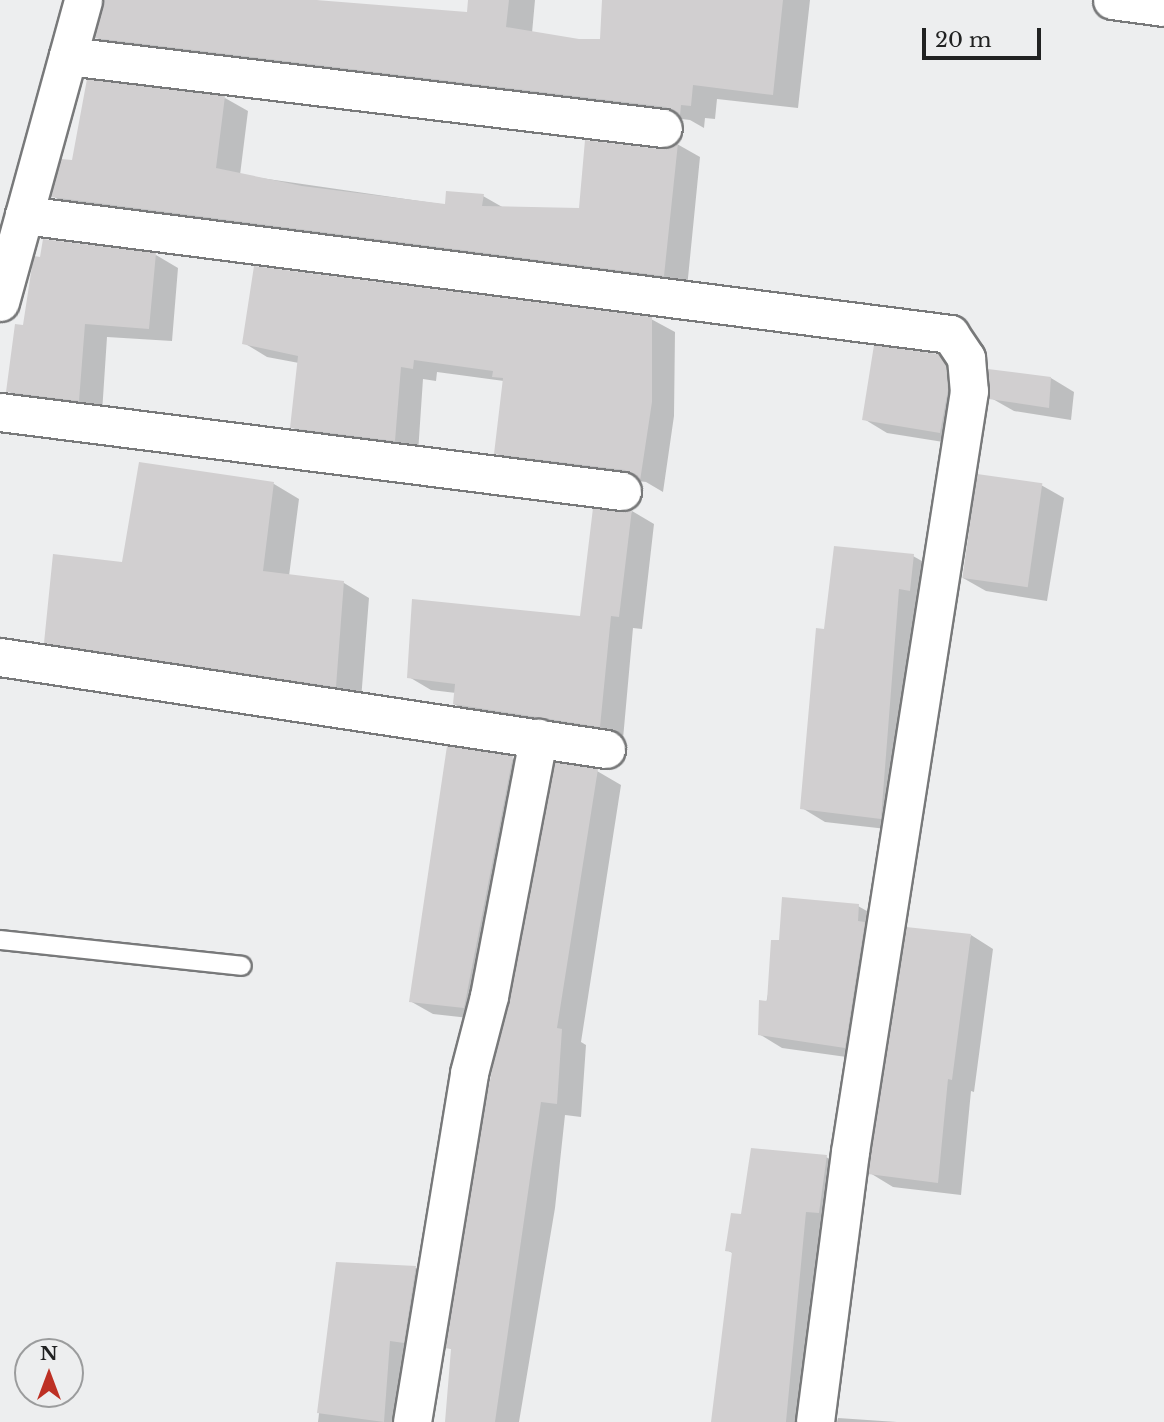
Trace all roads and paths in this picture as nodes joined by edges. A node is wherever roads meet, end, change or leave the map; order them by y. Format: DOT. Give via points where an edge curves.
graph roads {
  1 [pos="83,0"];
  2 [pos="1112,0"];
  3 [pos="1164,7"];
  4 [pos="68,56"];
  5 [pos="663,128"];
  6 [pos="24,215"];
  7 [pos="0,302"];
  8 [pos="0,412"];
  9 [pos="622,491"];
  10 [pos="0,657"];
  11 [pos="538,738"];
  12 [pos="606,749"];
  13 [pos="0,940"];
  14 [pos="242,966"];
  15 [pos="412,1422"];
  16 [pos="815,1422"];
  1 -- 4 [label="street"];
  2 -- 3 [label="street"];
  4 -- 5 [label="street"];
  4 -- 6 [label="street"];
  6 -- 7 [label="street"];
  6 -- 16 [label="street" via="950,334 966,358 969,391 850,1152"];
  8 -- 9 [label="street"];
  10 -- 11 [label="street"];
  11 -- 12 [label="street"];
  11 -- 15 [label="street" via="489,996 469,1073"];
  13 -- 14 [label="lane"];
}
